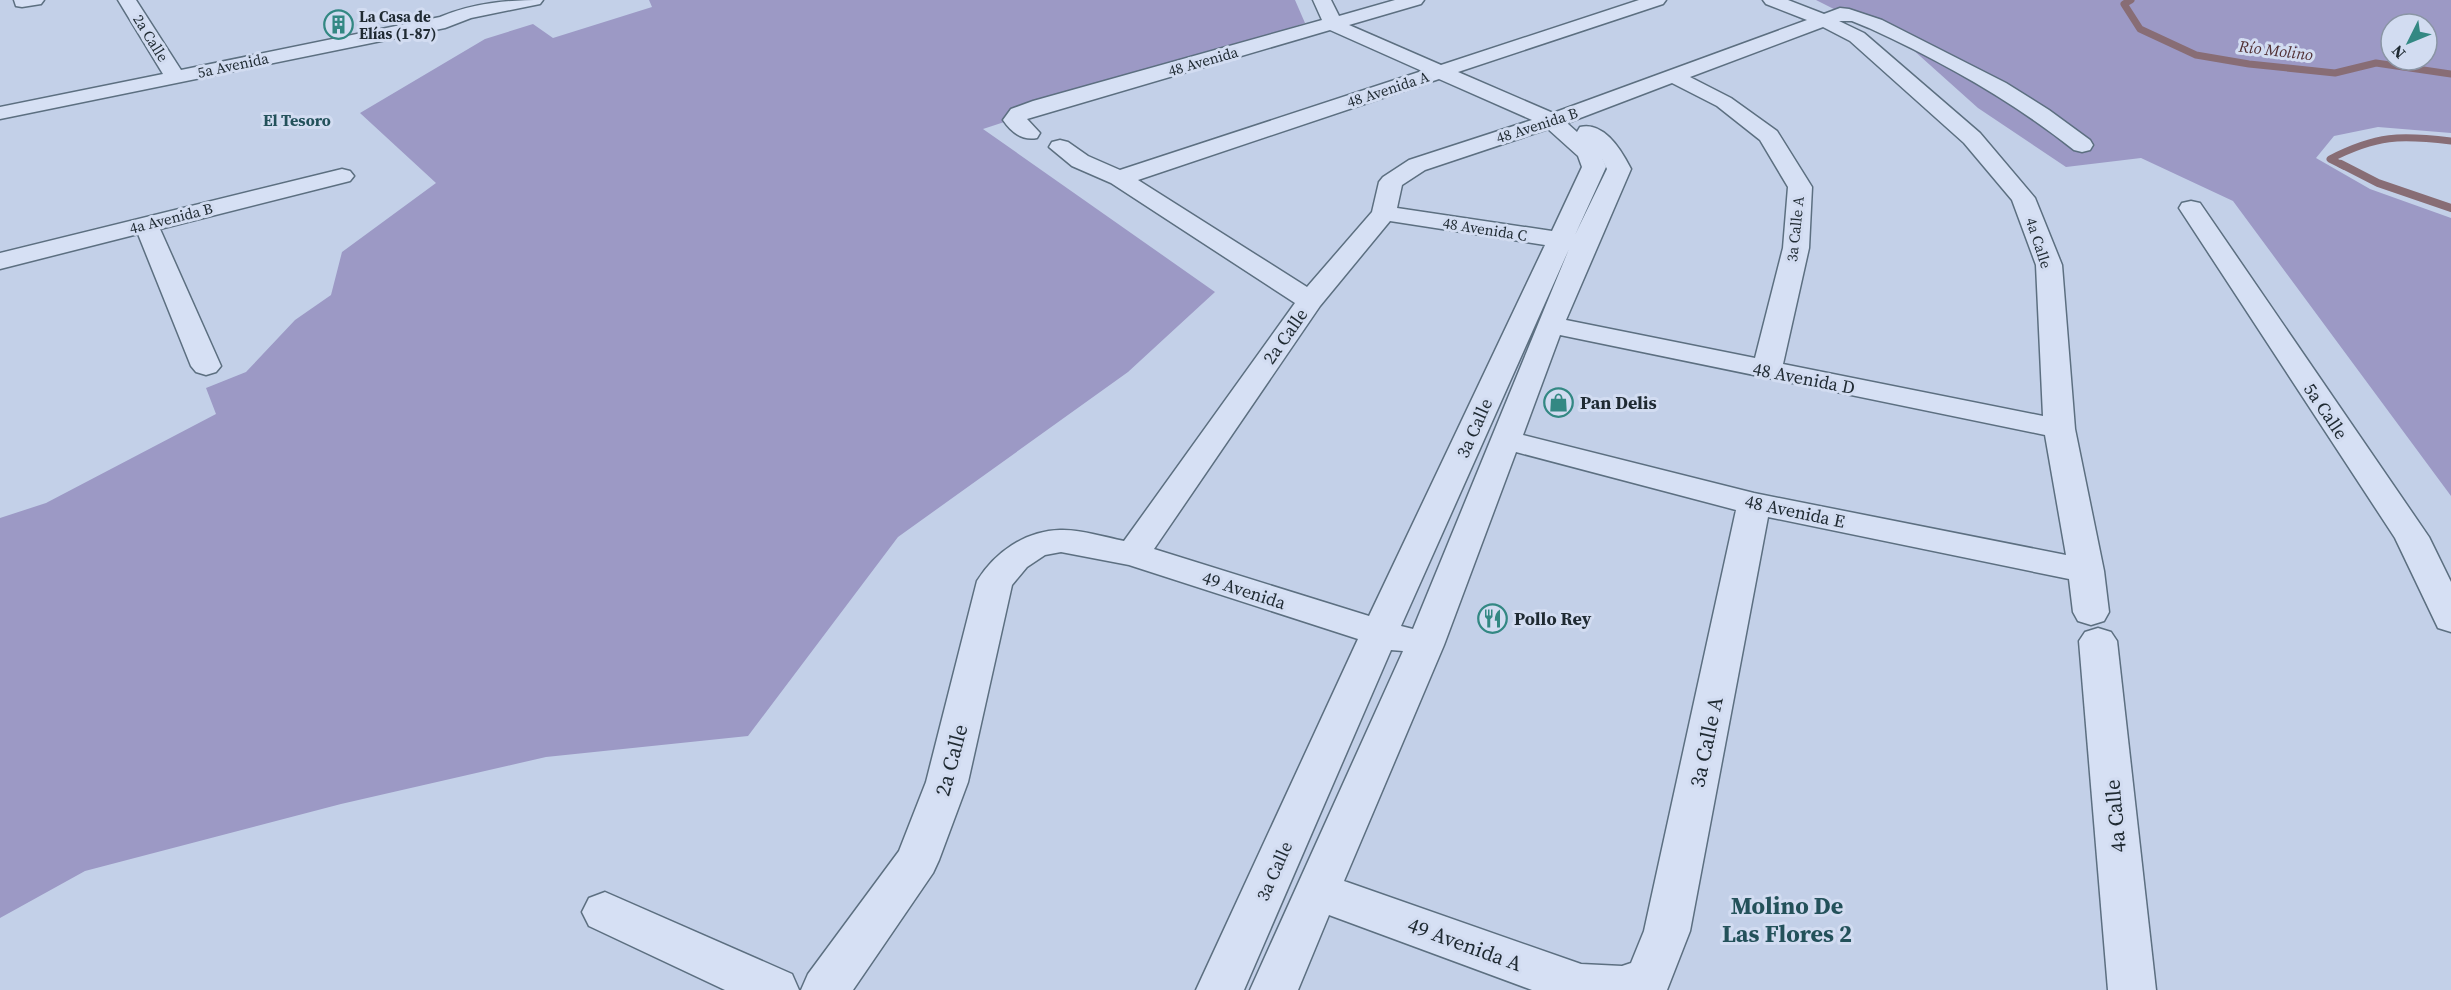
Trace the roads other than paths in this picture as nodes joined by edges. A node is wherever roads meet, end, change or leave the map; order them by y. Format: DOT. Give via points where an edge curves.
graph roads {
  1 [pos="127,0"];
  2 [pos="534,0"];
  3 [pos="1415,0"];
  4 [pos="1657,0"];
  5 [pos="1772,0"];
  6 [pos="462,7"];
  7 [pos="1336,11"];
  8 [pos="1824,20"];
  9 [pos="1447,69"];
  10 [pos="1673,76"];
  11 [pos="175,77"];
  12 [pos="0,113"];
  13 [pos="1561,118"];
  14 [pos="1029,133"];
  15 [pos="2082,145"];
  16 [pos="1060,147"];
  17 [pos="342,176"];
  18 [pos="1119,178"];
  19 [pos="2192,208"];
  20 [pos="1384,213"];
  21 [pos="146,224"];
  22 [pos="1573,242"];
  23 [pos="0,261"];
  24 [pos="1310,301"];
  25 [pos="1550,325"];
  26 [pos="207,366"];
  27 [pos="1767,370"];
  28 [pos="2059,429"];
  29 [pos="1507,440"];
  30 [pos="1754,504"];
  31 [pos="1061,541"];
  32 [pos="1133,554"];
  33 [pos="2086,571"];
  34 [pos="2451,619"];
  35 [pos="1379,634"];
  36 [pos="1425,645"];
  37 [pos="1316,891"];
  38 [pos="605,912"];
  39 [pos="1649,978"];
  40 [pos="775,990"];
  41 [pos="825,990"];
  42 [pos="1220,990"];
  43 [pos="1274,990"];
  44 [pos="2132,990"];
  1 -- 11 [label="street, 2a Calle"];
  2 -- 6 [label="street, 5a Avenida"];
  3 -- 7 [label="street, 48 Avenida"];
  4 -- 9 [label="street, 48 Avenida A"];
  5 -- 8 [label="street, 4a Calle"];
  6 -- 11 [label="street, 5a Avenida" via="445,21"];
  7 -- 9 [label="street, 3a Calle"];
  7 -- 14 [label="street, 48 Avenida" via="1019,114 1014,120"];
  8 -- 10 [label="street, 48 Avenida B"];
  8 -- 15 [label="street, 48 Avenida B" via="1840,14 1856,17 1944,56 2045,115"];
  8 -- 28 [label="street, 4a Calle" via="1857,37 1972,138 2023,198 2049,265"];
  9 -- 13 [label="street, 3a Calle"];
  9 -- 18 [label="street, 48 Avenida A"];
  10 -- 13 [label="street, 48 Avenida B"];
  10 -- 27 [label="street, 3a Calle A" via="1724,102 1769,136 1800,187 1796,249"];
  11 -- 12 [label="street, 5a Avenida"];
  13 -- 20 [label="street, 48 Avenida B" via="1417,165 1391,182"];
  13 -- 22 [label="street, 3a Calle" via="1594,167"];
  16 -- 18 [label="street, 2a Calle"];
  17 -- 21 [label="street, 4a Avenida B"];
  18 -- 24 [label="street, 2a Calle"];
  19 -- 34 [label="street, 5a Calle" via="2412,537"];
  20 -- 22 [label="street, 48 Avenida C"];
  20 -- 24 [label="street, 48 Avenida B"];
  21 -- 23 [label="street, 4a Avenida B"];
  21 -- 26 [label="street"];
  22 -- 25 [label="street, 3a Calle"];
  22 -- 35 [label="street, 3a Calle"];
  24 -- 32 [label="street, 2a Calle"];
  25 -- 27 [label="street, 48 Avenida D"];
  25 -- 29 [label="street, 3a Calle"];
  27 -- 28 [label="street, 48 Avenida D"];
  28 -- 33 [label="street, 4a Calle"];
  29 -- 30 [label="street, 48 Avenida E"];
  29 -- 36 [label="street, 3a Calle"];
  30 -- 33 [label="street, 48 Avenida E"];
  30 -- 39 [label="street, 3a Calle A" via="1667,931"];
  31 -- 32 [label="street, 49 Avenida"];
  31 -- 41 [label="street, 2a Calle" via="1035,546 1015,559 995,581 947,782 917,860"];
  32 -- 35 [label="street, 49 Avenida"];
  33 -- 44 [label="street, 4a Calle"];
  35 -- 36 [label="street, 49 Avenida"];
  35 -- 42 [label="street, 3a Calle"];
  36 -- 37 [label="street, 3a Calle"];
  37 -- 39 [label="street, 49 Avenida A" via="1581,986 1622,988"];
  37 -- 43 [label="street, 3a Calle"];
  38 -- 40 [label="street"];
}
